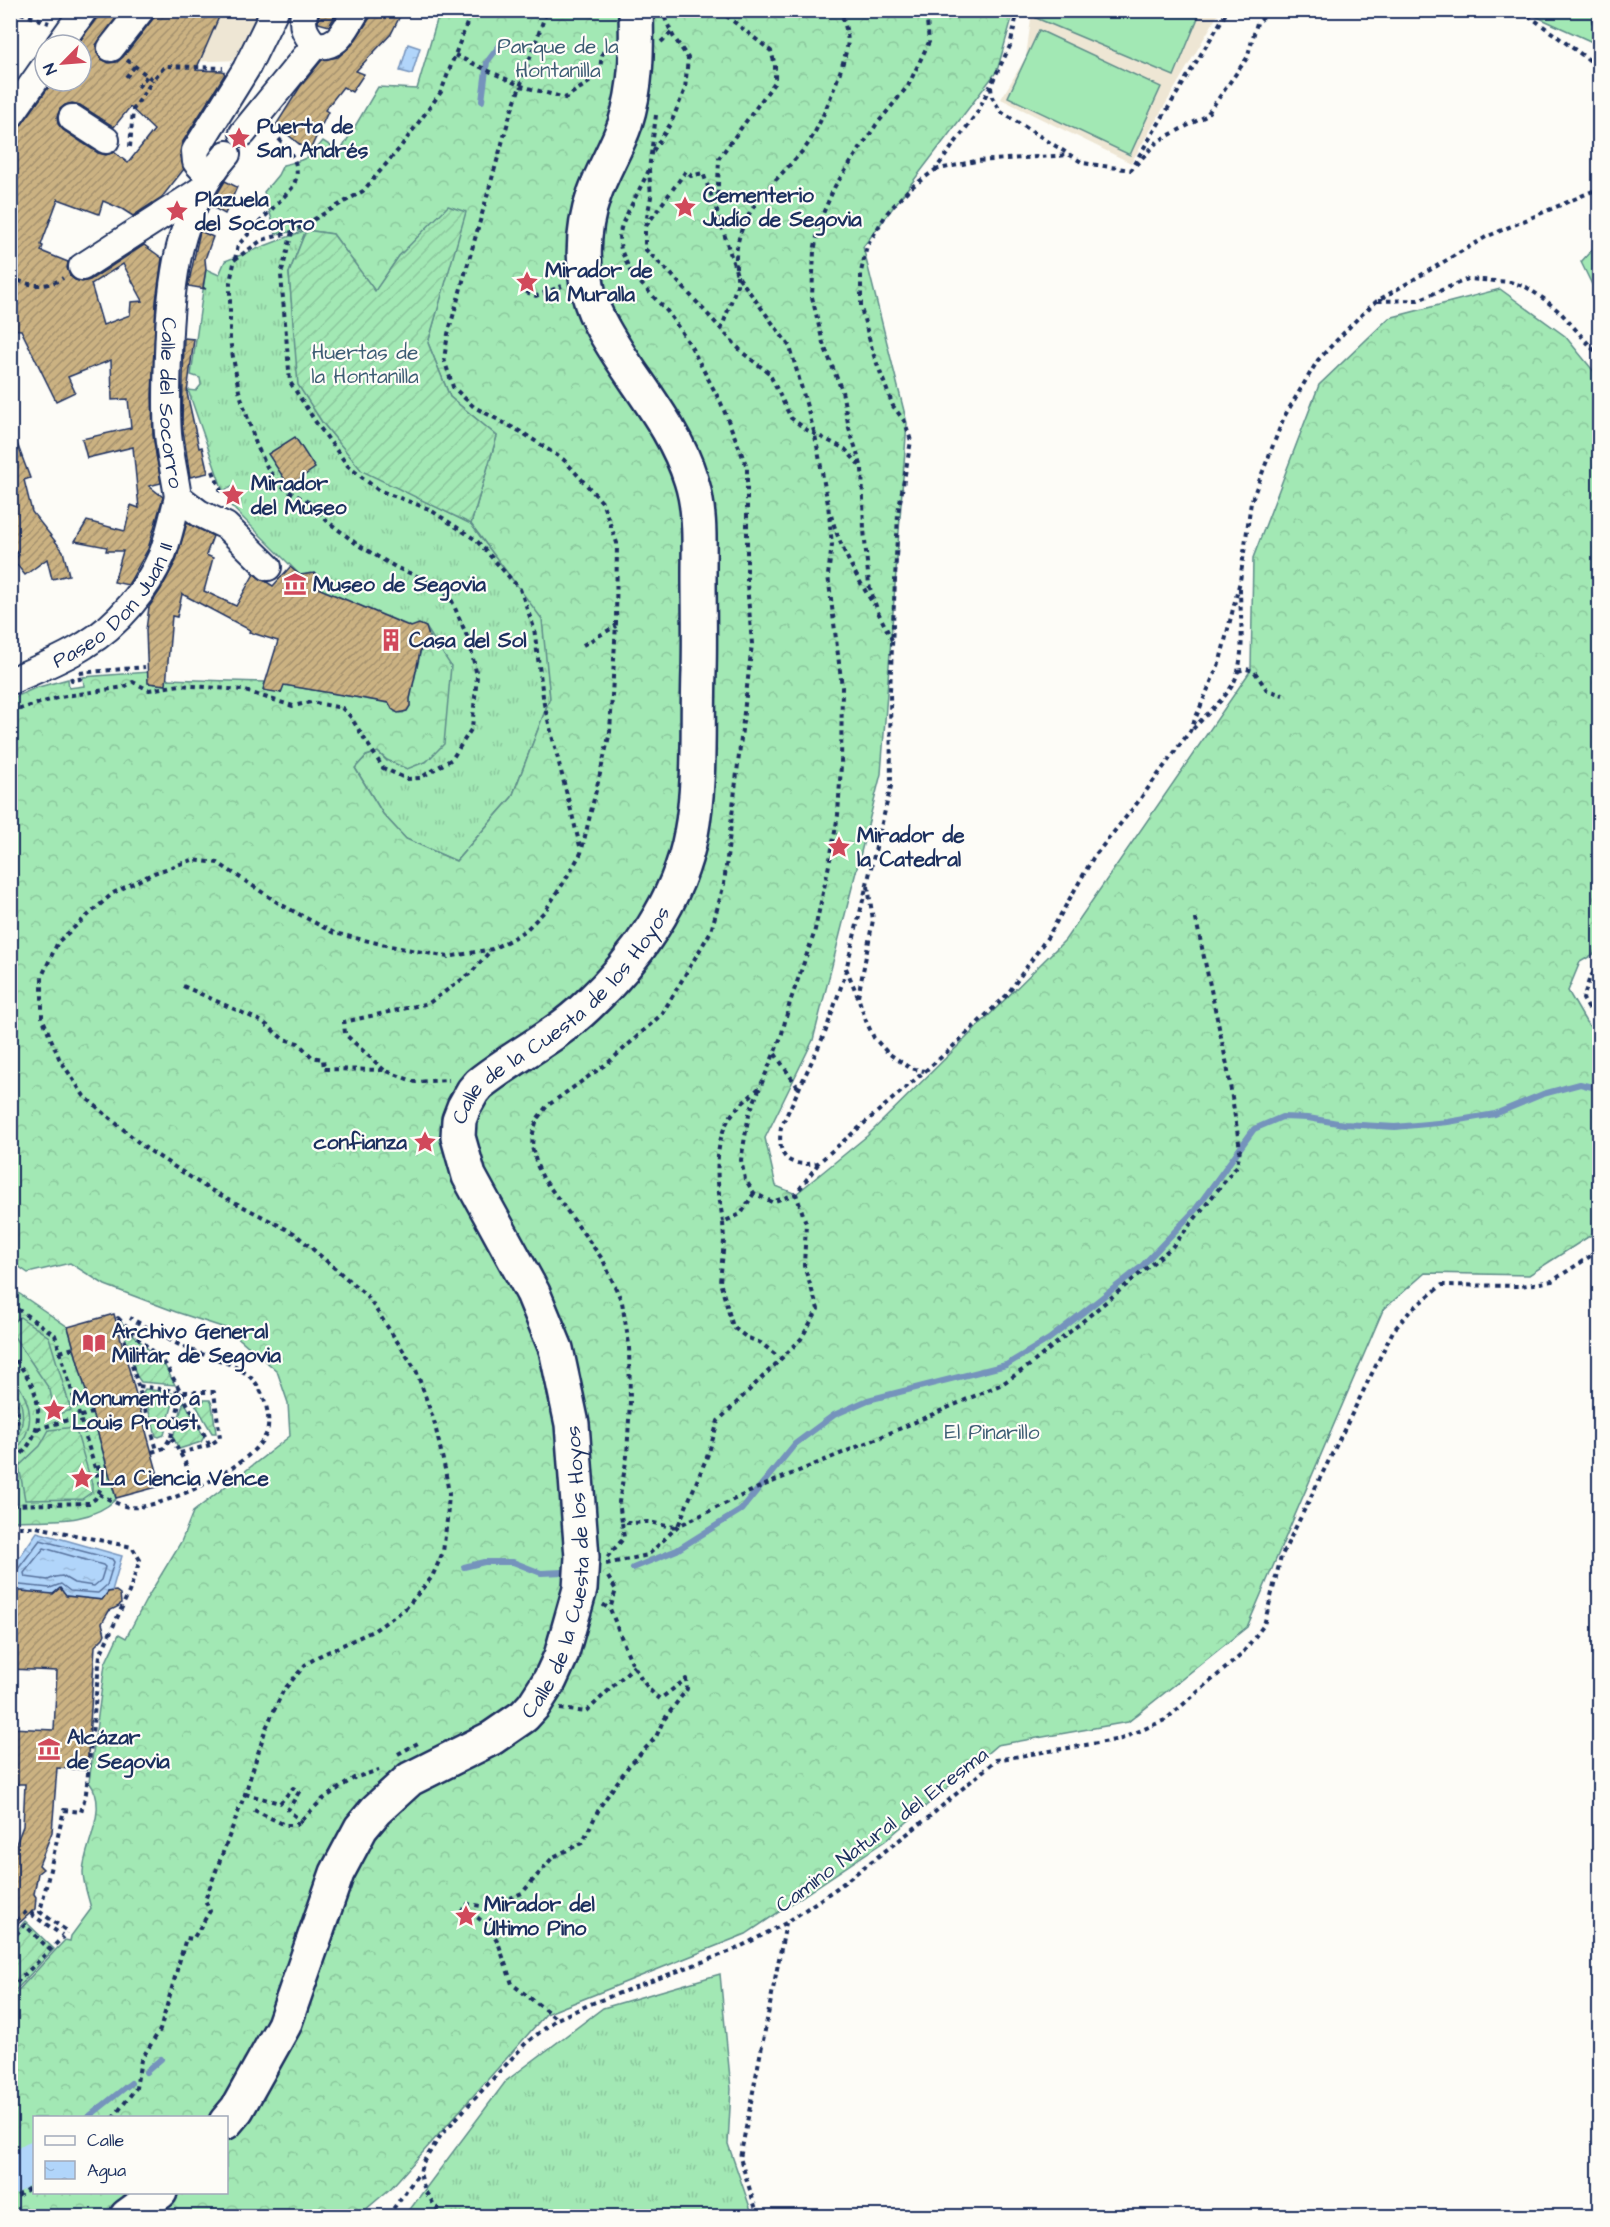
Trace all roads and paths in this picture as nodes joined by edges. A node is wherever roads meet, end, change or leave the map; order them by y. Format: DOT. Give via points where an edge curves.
graph roads {
  1 [pos="141,10"];
  2 [pos="275,10"];
  3 [pos="305,10"];
  4 [pos="357,10"];
  5 [pos="472,10"];
  6 [pos="547,10"];
  7 [pos="636,10"];
  8 [pos="663,10"];
  9 [pos="719,10"];
  10 [pos="841,10"];
  11 [pos="926,10"];
  12 [pos="1018,10"];
  13 [pos="1228,10"];
  14 [pos="1272,10"];
  15 [pos="1521,10"];
  16 [pos="1591,10"];
  17 [pos="15,11"];
  18 [pos="72,27"];
  19 [pos="10,29"];
  20 [pos="612,42"];
  21 [pos="315,45"];
  22 [pos="111,48"];
  23 [pos="455,55"];
  24 [pos="1599,56"];
  25 [pos="135,66"];
  26 [pos="1599,68"];
  27 [pos="246,69"];
  28 [pos="147,76"];
  29 [pos="126,77"];
  30 [pos="153,80"];
  31 [pos="521,86"];
  32 [pos="991,86"];
  33 [pos="138,87"];
  34 [pos="33,92"];
  35 [pos="10,116"];
  36 [pos="72,118"];
  37 [pos="251,125"];
  38 [pos="106,140"];
  39 [pos="130,147"];
  40 [pos="227,154"];
  41 [pos="1070,155"];
  42 [pos="649,170"];
  43 [pos="935,170"];
  44 [pos="1131,170"];
  45 [pos="205,183"];
  46 [pos="1599,188"];
  47 [pos="717,211"];
  48 [pos="645,227"];
  49 [pos="292,232"];
  50 [pos="234,261"];
  51 [pos="82,267"];
  52 [pos="737,275"];
  53 [pos="10,277"];
  54 [pos="569,284"];
  55 [pos="520,285"];
  56 [pos="1377,301"];
  57 [pos="720,330"];
  58 [pos="1599,357"];
  59 [pos="815,435"];
  60 [pos="862,468"];
  61 [pos="178,497"];
  62 [pos="828,504"];
  63 [pos="268,567"];
  64 [pos="1240,581"];
  65 [pos="878,612"];
  66 [pos="616,626"];
  67 [pos="893,640"];
  68 [pos="583,645"];
  69 [pos="1238,671"];
  70 [pos="10,681"];
  71 [pos="1283,695"];
  72 [pos="10,712"];
  73 [pos="1190,732"];
  74 [pos="581,852"];
  75 [pos="867,884"];
  76 [pos="1196,915"];
  77 [pos="492,949"];
  78 [pos="1599,966"];
  79 [pos="846,968"];
  80 [pos="183,986"];
  81 [pos="858,997"];
  82 [pos="1599,1023"];
  83 [pos="775,1054"];
  84 [pos="384,1070"];
  85 [pos="925,1071"];
  86 [pos="457,1079"];
  87 [pos="762,1084"];
  88 [pos="799,1089"];
  89 [pos="818,1163"];
  90 [pos="754,1193"];
  91 [pos="796,1194"];
  92 [pos="723,1222"];
  93 [pos="1599,1250"];
  94 [pos="10,1304"];
  95 [pos="18,1308"];
  96 [pos="10,1314"];
  97 [pos="130,1318"];
  98 [pos="74,1348"];
  99 [pos="10,1353"];
  100 [pos="60,1353"];
  101 [pos="781,1359"];
  102 [pos="139,1386"];
  103 [pos="182,1392"];
  104 [pos="10,1394"];
  105 [pos="92,1413"];
  106 [pos="78,1416"];
  107 [pos="36,1429"];
  108 [pos="171,1437"];
  109 [pos="10,1441"];
  110 [pos="210,1445"];
  111 [pos="180,1453"];
  112 [pos="10,1463"];
  113 [pos="106,1465"];
  114 [pos="96,1468"];
  115 [pos="194,1488"];
  116 [pos="99,1494"];
  117 [pos="10,1504"];
  118 [pos="622,1522"];
  119 [pos="678,1526"];
  120 [pos="10,1527"];
  121 [pos="592,1581"];
  122 [pos="610,1609"];
  123 [pos="634,1666"];
  124 [pos="534,1705"];
  125 [pos="427,1740"];
  126 [pos="395,1757"];
  127 [pos="381,1770"];
  128 [pos="245,1794"];
  129 [pos="254,1810"];
  130 [pos="302,1822"];
  131 [pos="786,1923"];
  132 [pos="10,1927"];
  133 [pos="63,1935"];
  134 [pos="10,1941"];
  135 [pos="49,1949"];
  136 [pos="10,1989"];
  137 [pos="557,2019"];
  138 [pos="114,2116"];
  139 [pos="228,2120"];
  140 [pos="420,2173"];
  141 [pos="33,2186"];
  142 [pos="159,2194"];
  143 [pos="10,2201"];
  144 [pos="127,2217"];
  145 [pos="388,2217"];
  146 [pos="446,2217"];
  147 [pos="758,2217"];
  1 -- 22 [label="street"];
  2 -- 27 [label="street"];
  3 -- 21 [label="street" via="303,27"];
  4 -- 21 [label="street" via="334,43 327,47"];
  5 -- 23 [label="path"];
  6 -- 31 [label="path"];
  7 -- 121 [label="main road, Calle de la Cuesta de los Hoyos" via="637,55 631,103 594,195 587,223 585,268 589,296 603,329 676,442 691,480 699,517 695,807 691,838 673,890 629,960 586,1007 479,1083 464,1107 458,1137 469,1176 533,1293 556,1348 572,1424 582,1557"];
  8 -- 42 [label="path" via="673,36 688,58 685,89 671,123 652,152"];
  9 -- 47 [label="path" via="771,51 775,82 719,158"];
  10 -- 52 [label="path" via="848,44 830,99 807,146 748,214 735,250"];
  11 -- 60 [label="path" via="928,42 908,86 835,186 814,251 812,297"];
  12 -- 32 [label="path" via="1010,46"];
  13 -- 44 [label="path"];
  14 -- 44 [label="path" via="1257,23 1247,58 1206,116 1158,141"];
  15 -- 26 [label="path"];
  16 -- 24 [label="path"];
  17 -- 18 [label="path"];
  17 -- 19 [label="path"];
  20 -- 31 [label="path" via="602,55 600,75 565,98"];
  21 -- 37 [label="street"];
  22 -- 25 [label="path"];
  23 -- 31 [label="path"];
  23 -- 49 [label="path" via="441,92 363,191"];
  25 -- 28 [label="path"];
  25 -- 29 [label="path"];
  27 -- 30 [label="path" via="165,66"];
  27 -- 45 [label="street" via="195,151"];
  28 -- 30 [label="path"];
  28 -- 33 [label="path"];
  30 -- 39 [label="path" via="133,110"];
  31 -- 66 [label="path" via="466,266 444,359 453,387 474,407 564,460 602,502 617,543"];
  32 -- 41 [label="path" via="992,97 1001,112"];
  32 -- 43 [label="path" via="977,113"];
  34 -- 35 [label="street"];
  36 -- 38 [label="street"];
  37 -- 50 [label="path" via="294,156 296,181 238,245"];
  40 -- 45 [label="street"];
  41 -- 43 [label="path" via="976,161"];
  41 -- 44 [label="path" via="1083,163"];
  42 -- 48 [label="path" via="651,197"];
  42 -- 118 [label="path" via="622,224 621,250 631,273 667,311 689,343 721,403 747,467 747,584 752,644 724,884 711,931 662,1014 609,1062 547,1106 533,1133 532,1147 540,1171 603,1260 622,1302 629,1344 630,1401 619,1502"];
  43 -- 67 [label="path" via="909,189 887,213 867,246 861,272 861,308 873,353 911,441 898,513"];
  45 -- 51 [label="street"];
  45 -- 61 [label="street, Calle del Socorro" via="183,237 169,303 168,435"];
  46 -- 56 [label="path" via="1486,237"];
  47 -- 48 [label="path" via="703,173 691,176 686,171"];
  47 -- 52 [label="path"];
  48 -- 57 [label="path" via="645,249"];
  49 -- 50 [label="path" via="262,240"];
  49 -- 74 [label="path" via="281,275 290,382 348,466 378,490 429,509 476,540 520,589 534,628 544,704"];
  50 -- 72 [label="path" via="230,282 232,350 239,391 268,471 286,490 312,504 358,545 397,568 439,585 452,601 469,641 477,676 472,728 452,759 420,778 407,779 383,768 342,708 311,702 294,706 242,690 180,685 149,690 133,682"];
  51 -- 53 [label="path" via="46,285 27,285"];
  52 -- 57 [label="path"];
  52 -- 59 [label="path" via="790,347"];
  54 -- 55 [label="path" via="536,296"];
  56 -- 58 [label="path" via="1418,300 1468,279 1510,282 1526,287 1561,313"];
  56 -- 64 [label="path" via="1318,360 1284,417 1251,501"];
  57 -- 59 [label="path" via="769,373 791,418"];
  59 -- 60 [label="path" via="844,449"];
  59 -- 62 [label="path"];
  60 -- 65 [label="path" via="869,585"];
  61 -- 63 [label="street, Calle del Socorro" via="226,526"];
  61 -- 70 [label="street, Paseo Don Juan II" via="162,555 147,584 123,614 84,646"];
  62 -- 65 [label="path" via="850,567"];
  62 -- 83 [label="path" via="832,545 828,575 842,687 838,815 814,934"];
  64 -- 69 [label="path"];
  64 -- 73 [label="path" via="1220,661"];
  65 -- 67 [label="path"];
  66 -- 68 [label="path"];
  66 -- 74 [label="path" via="610,732"];
  67 -- 75 [label="path" via="891,786"];
  69 -- 71 [label="path" via="1254,671 1267,690"];
  69 -- 73 [label="path" via="1230,688"];
  73 -- 85 [label="path" via="1093,858 1049,935 1007,994"];
  74 -- 77 [label="path" via="545,911 527,929"];
  75 -- 79 [label="path"];
  75 -- 81 [label="path" via="873,920"];
  76 -- 119 [label="path" via="1240,1149 1237,1167 1189,1227 1172,1247 1112,1298 1002,1384"];
  77 -- 84 [label="path" via="471,973 429,1003 344,1022 345,1034"];
  77 -- 128 [label="path" via="448,957 334,933 280,904 218,863 192,860 153,873 113,893 58,942 42,976 42,1017 59,1058 84,1096 144,1147 207,1188 294,1233 367,1296 416,1370 434,1421 448,1494 443,1552 432,1577 406,1608 375,1630 305,1665 284,1691 266,1728"];
  78 -- 82 [label="path" via="1590,977 1583,999"];
  79 -- 81 [label="path"];
  79 -- 88 [label="path" via="825,1033"];
  80 -- 84 [label="path" via="263,1022 283,1039 298,1043 312,1057 323,1059 324,1070"];
  81 -- 85 [label="path" via="874,1038 910,1068"];
  83 -- 87 [label="path"];
  83 -- 88 [label="path"];
  84 -- 86 [label="path" via="415,1082"];
  85 -- 89 [label="path"];
  87 -- 90 [label="path" via="749,1114 741,1160 745,1179"];
  87 -- 92 [label="path" via="730,1117 720,1140 717,1169"];
  88 -- 89 [label="path" via="781,1127 780,1148 790,1162"];
  89 -- 91 [label="path"];
  90 -- 91 [label="path" via="772,1202"];
  90 -- 92 [label="path" via="741,1214"];
  91 -- 101 [label="path" via="806,1223 804,1266 818,1309 801,1339"];
  92 -- 101 [label="path" via="720,1282 733,1327"];
  93 -- 131 [label="path, Camino Natural del Eresma" via="1552,1281 1521,1286 1442,1285 1411,1310 1393,1331 1281,1557 1264,1625 1240,1655 1165,1719 1121,1739 996,1760 929,1817"];
  94 -- 95 [label="path"];
  95 -- 96 [label="path"];
  95 -- 100 [label="path" via="55,1335"];
  97 -- 115 [label="path" via="179,1345 242,1370 256,1383 264,1400 268,1428 264,1438 208,1484"];
  98 -- 100 [label="path"];
  99 -- 107 [label="path" via="38,1401"];
  100 -- 106 [label="path"];
  101 -- 119 [label="path" via="717,1421 709,1452"];
  102 -- 103 [label="path"];
  102 -- 103 [label="path" via="118,1318 166,1365"];
  102 -- 108 [label="path" via="154,1451 164,1448"];
  103 -- 108 [label="path"];
  103 -- 110 [label="path"];
  103 -- 110 [label="path" via="214,1392 220,1438"];
  104 -- 109 [label="path" via="19,1415"];
  105 -- 106 [label="path"];
  106 -- 107 [label="path"];
  106 -- 114 [label="path"];
  107 -- 112 [label="path" via="27,1448"];
  108 -- 111 [label="path"];
  110 -- 111 [label="path"];
  111 -- 115 [label="path"];
  113 -- 114 [label="path"];
  114 -- 116 [label="path"];
  115 -- 116 [label="path" via="136,1507"];
  116 -- 117 [label="path" via="83,1504"];
  118 -- 119 [label="path"];
  118 -- 119 [label="path" via="624,1538 600,1565 648,1555"];
  120 -- 133 [label="path" via="37,1527 132,1547 140,1560 100,1655 86,1792 81,1812 64,1810 40,1912 67,1931"];
  121 -- 122 [label="path"];
  121 -- 122 [label="path" via="616,1590"];
  121 -- 124 [label="main road, Calle de la Cuesta de los Hoyos" via="550,1680"];
  122 -- 123 [label="path"];
  123 -- 124 [label="path" via="586,1712"];
  123 -- 137 [label="path" via="660,1699 686,1679 687,1689 663,1720 656,1737 601,1805 582,1843 554,1857 522,1893 489,1907 468,1904 461,1911 472,1912 488,1926 498,1942 512,1984"];
  124 -- 139 [label="main road, Calle de la Cuesta de los Hoyos" via="501,1733 410,1779 361,1828 337,1873 284,2025"];
  125 -- 126 [label="path"];
  127 -- 130 [label="path" via="354,1778 323,1799"];
  128 -- 130 [label="path" via="280,1803 293,1788 299,1791 288,1810"];
  128 -- 138 [label="path" via="205,1900 210,1911 193,1939 186,1938 160,2030 141,2060 135,2088"];
  129 -- 130 [label="path" via="285,1825"];
  131 -- 137 [label="path, Camino Natural del Eresma" via="734,1950"];
  131 -- 147 [label="path" via="740,2158"];
  132 -- 133 [label="path" via="27,1911"];
  133 -- 135 [label="path"];
  134 -- 135 [label="path" via="25,1925"];
  135 -- 136 [label="path"];
  137 -- 140 [label="path, Camino Natural del Eresma" via="526,2043 441,2135"];
  140 -- 145 [label="path, Camino Natural del Eresma"];
  140 -- 146 [label="path" via="424,2191"];
  141 -- 143 [label="path"];
  142 -- 144 [label="main road"];
}
